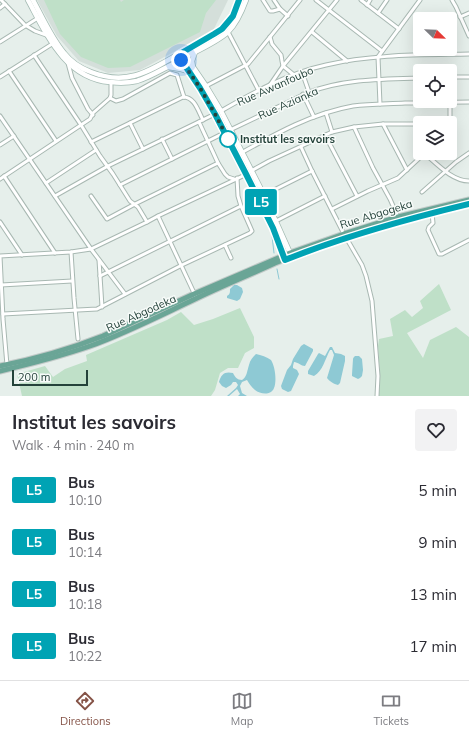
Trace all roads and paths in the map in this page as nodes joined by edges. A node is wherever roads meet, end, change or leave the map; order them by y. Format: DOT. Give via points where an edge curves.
graph roads {
  1 [pos="2,0"];
  2 [pos="28,0"];
  3 [pos="33,0"];
  4 [pos="239,0"];
  5 [pos="246,0"];
  6 [pos="262,0"];
  7 [pos="274,0"];
  8 [pos="300,0"];
  9 [pos="316,0"];
  10 [pos="337,0"];
  11 [pos="361,0"];
  12 [pos="370,0"];
  13 [pos="387,0"];
  14 [pos="420,0"];
  15 [pos="452,0"];
  16 [pos="5,4"];
  17 [pos="367,5"];
  18 [pos="0,8"];
  19 [pos="280,9"];
  20 [pos="329,10"];
  21 [pos="378,13"];
  22 [pos="469,13"];
  23 [pos="288,16"];
  24 [pos="460,17"];
  25 [pos="38,18"];
  26 [pos="25,25"];
  27 [pos="399,29"];
  28 [pos="228,32"];
  29 [pos="312,32"];
  30 [pos="48,36"];
  31 [pos="469,36"];
  32 [pos="270,37"];
  33 [pos="0,42"];
  34 [pos="265,43"];
  35 [pos="52,44"];
  36 [pos="272,44"];
  37 [pos="183,52"];
  38 [pos="195,52"];
  39 [pos="382,52"];
  40 [pos="469,54"];
  41 [pos="34,55"];
  42 [pos="178,55"];
  43 [pos="281,55"];
  44 [pos="186,57"];
  45 [pos="378,57"];
  46 [pos="181,60"];
  47 [pos="288,60"];
  48 [pos="347,61"];
  49 [pos="68,63"];
  50 [pos="246,65"];
  51 [pos="168,66"];
  52 [pos="283,66"];
  53 [pos="194,67"];
  54 [pos="178,68"];
  55 [pos="9,71"];
  56 [pos="188,71"];
  57 [pos="302,72"];
  58 [pos="177,75"];
  59 [pos="294,75"];
  60 [pos="0,77"];
  61 [pos="457,77"];
  62 [pos="469,77"];
  63 [pos="413,78"];
  64 [pos="379,79"];
  65 [pos="111,82"];
  66 [pos="206,86"];
  67 [pos="269,86"];
  68 [pos="259,91"];
  69 [pos="309,92"];
  70 [pos="303,94"];
  71 [pos="184,97"];
  72 [pos="110,98"];
  73 [pos="457,102"];
  74 [pos="469,102"];
  75 [pos="413,103"];
  76 [pos="380,104"];
  77 [pos="221,111"];
  78 [pos="326,113"];
  79 [pos="93,114"];
  80 [pos="215,114"];
  81 [pos="0,116"];
  82 [pos="314,117"];
  83 [pos="203,120"];
  84 [pos="199,122"];
  85 [pos="130,123"];
  86 [pos="383,124"];
  87 [pos="413,124"];
  88 [pos="81,125"];
  89 [pos="354,128"];
  90 [pos="230,130"];
  91 [pos="332,132"];
  92 [pos="224,133"];
  93 [pos="325,135"];
  94 [pos="14,136"];
  95 [pos="162,139"];
  96 [pos="56,141"];
  97 [pos="208,141"];
  98 [pos="91,142"];
  99 [pos="0,145"];
  100 [pos="301,146"];
  101 [pos="143,149"];
  102 [pos="96,150"];
  103 [pos="241,153"];
  104 [pos="469,153"];
  105 [pos="30,159"];
  106 [pos="172,159"];
  107 [pos="417,160"];
  108 [pos="433,160"];
  109 [pos="218,163"];
  110 [pos="108,166"];
  111 [pos="406,170"];
  112 [pos="312,171"];
  113 [pos="446,171"];
  114 [pos="249,173"];
  115 [pos="4,176"];
  116 [pos="0,179"];
  117 [pos="236,179"];
  118 [pos="469,181"];
  119 [pos="46,183"];
  120 [pos="120,185"];
  121 [pos="382,185"];
  122 [pos="422,192"];
  123 [pos="264,195"];
  124 [pos="55,196"];
  125 [pos="91,196"];
  126 [pos="325,196"];
  127 [pos="357,196"];
  128 [pos="469,200"];
  129 [pos="135,204"];
  130 [pos="469,204"];
  131 [pos="241,206"];
  132 [pos="332,209"];
  133 [pos="432,213"];
  134 [pos="158,216"];
  135 [pos="398,217"];
  136 [pos="276,221"];
  137 [pos="0,222"];
  138 [pos="147,222"];
  139 [pos="345,236"];
  140 [pos="469,240"];
  141 [pos="170,241"];
  142 [pos="225,245"];
  143 [pos="91,249"];
  144 [pos="71,252"];
  145 [pos="56,253"];
  146 [pos="22,255"];
  147 [pos="291,255"];
  148 [pos="0,256"];
  149 [pos="285,257"];
  150 [pos="232,258"];
  151 [pos="99,260"];
  152 [pos="182,266"];
  153 [pos="109,272"];
  154 [pos="100,276"];
  155 [pos="0,277"];
  156 [pos="72,281"];
  157 [pos="1,285"];
  158 [pos="125,294"];
  159 [pos="195,296"];
  160 [pos="1,305"];
  161 [pos="102,307"];
  162 [pos="75,310"];
  163 [pos="3,314"];
  164 [pos="1,319"];
  165 [pos="78,339"];
  166 [pos="7,365"];
  167 [pos="0,366"];
  168 [pos="0,371"];
  169 [pos="377,396"];
  1 -- 16 [label="street"];
  2 -- 25 [label="main road"];
  3 -- 42 [label="main road" via="63,53 80,68 96,74 127,78 155,68"];
  4 -- 37 [label="main road" via="233,16 225,26"];
  5 -- 28 [label="main road"];
  6 -- 19 [label="street" via="270,11"];
  7 -- 19 [label="street"];
  8 -- 23 [label="street"];
  9 -- 20 [label="street"];
  10 -- 20 [label="street"];
  11 -- 17 [label="street"];
  12 -- 17 [label="street"];
  13 -- 21 [label="street"];
  14 -- 27 [label="street"];
  15 -- 24 [label="street"];
  16 -- 18 [label="street"];
  16 -- 26 [label="street"];
  17 -- 21 [label="street"];
  19 -- 23 [label="street"];
  20 -- 29 [label="street"];
  20 -- 39 [label="street"];
  21 -- 27 [label="street"];
  22 -- 24 [label="street"];
  23 -- 32 [label="street"];
  24 -- 31 [label="street"];
  25 -- 26 [label="street"];
  25 -- 30 [label="main road"];
  26 -- 30 [label="street"];
  26 -- 33 [label="street"];
  27 -- 39 [label="street"];
  28 -- 38 [label="main road"];
  28 -- 50 [label="street"];
  29 -- 47 [label="street"];
  29 -- 48 [label="street"];
  30 -- 35 [label="main road"];
  32 -- 34 [label="street"];
  32 -- 36 [label="street"];
  34 -- 36 [label="street"];
  34 -- 50 [label="street"];
  35 -- 41 [label="street"];
  35 -- 49 [label="main road"];
  36 -- 43 [label="street"];
  37 -- 42 [label="main road"];
  37 -- 44 [label="street"];
  38 -- 44 [label="main road"];
  38 -- 53 [label="main road" via="192,61"];
  39 -- 45 [label="street"];
  40 -- 45 [label="street, Rue Awanfoubo"];
  41 -- 55 [label="street"];
  41 -- 88 [label="street"];
  42 -- 46 [label="street"];
  43 -- 47 [label="street"];
  43 -- 52 [label="street"];
  44 -- 46 [label="main road"];
  44 -- 53 [label="street"];
  45 -- 48 [label="street, Rue Awanfoubo"];
  45 -- 64 [label="street"];
  46 -- 51 [label="main road"];
  46 -- 56 [label="street"];
  47 -- 52 [label="street"];
  48 -- 57 [label="street, Rue Awanfoubo"];
  49 -- 65 [label="main road" via="81,72"];
  49 -- 79 [label="street" via="72,78"];
  50 -- 66 [label="street"];
  50 -- 68 [label="street"];
  51 -- 54 [label="main road"];
  51 -- 65 [label="main road" via="136,81"];
  52 -- 59 [label="street"];
  52 -- 67 [label="street"];
  53 -- 66 [label="main road"];
  54 -- 56 [label="main road"];
  54 -- 58 [label="street"];
  55 -- 60 [label="street"];
  55 -- 96 [label="street"];
  56 -- 80 [label="main road"];
  57 -- 59 [label="street, Rue Awanfoubo"];
  57 -- 69 [label="street"];
  58 -- 71 [label="street"];
  58 -- 72 [label="street" via="170,73 123,99 116,101"];
  59 -- 67 [label="street, Rue Awanfoubo"];
  61 -- 62 [label="street"];
  63 -- 64 [label="street, Rue Azianka"];
  64 -- 69 [label="street, Rue Azianka" via="342,83"];
  64 -- 76 [label="street"];
  65 -- 72 [label="street"];
  66 -- 77 [label="main road"];
  67 -- 68 [label="street, Rue Awanfoubo"];
  68 -- 77 [label="street, Rue Awanfoubo"];
  69 -- 70 [label="street, Rue Azianka"];
  70 -- 82 [label="street"];
  70 -- 90 [label="street, Rue Azianka"];
  71 -- 83 [label="street" via="192,100"];
  71 -- 85 [label="street"];
  72 -- 79 [label="street"];
  73 -- 74 [label="street"];
  75 -- 76 [label="street"];
  76 -- 78 [label="street" via="353,106"];
  77 -- 90 [label="main road"];
  78 -- 82 [label="street"];
  78 -- 91 [label="street"];
  79 -- 88 [label="street"];
  80 -- 83 [label="street"];
  80 -- 92 [label="main road"];
  81 -- 94 [label="street"];
  82 -- 103 [label="street"];
  83 -- 84 [label="street"];
  84 -- 95 [label="street"];
  84 -- 97 [label="street"];
  85 -- 98 [label="street"];
  85 -- 101 [label="street"];
  86 -- 87 [label="street"];
  86 -- 89 [label="street"];
  86 -- 111 [label="street"];
  88 -- 96 [label="street"];
  88 -- 98 [label="street"];
  89 -- 91 [label="street"];
  89 -- 121 [label="street"];
  90 -- 103 [label="main road"];
  91 -- 93 [label="street"];
  92 -- 97 [label="street"];
  92 -- 114 [label="main road"];
  93 -- 100 [label="street"];
  93 -- 127 [label="street"];
  94 -- 99 [label="street"];
  94 -- 105 [label="street"];
  95 -- 101 [label="street"];
  95 -- 106 [label="street"];
  96 -- 105 [label="street"];
  97 -- 106 [label="street"];
  97 -- 109 [label="street"];
  98 -- 102 [label="street"];
  100 -- 112 [label="street"];
  100 -- 114 [label="street"];
  101 -- 110 [label="street"];
  102 -- 110 [label="street"];
  102 -- 119 [label="street"];
  103 -- 114 [label="main road"];
  104 -- 113 [label="street"];
  105 -- 115 [label="street"];
  105 -- 119 [label="street"];
  106 -- 120 [label="street"];
  107 -- 111 [label="street"];
  108 -- 113 [label="street"];
  109 -- 117 [label="street" via="226,176"];
  109 -- 129 [label="street"];
  110 -- 120 [label="street"];
  110 -- 124 [label="street"];
  111 -- 121 [label="street" via="398,178"];
  112 -- 123 [label="street"];
  112 -- 126 [label="street"];
  113 -- 118 [label="street" via="460,180"];
  113 -- 122 [label="street"];
  114 -- 117 [label="street"];
  114 -- 123 [label="main road"];
  114 -- 149 [label="main road"];
  115 -- 116 [label="street"];
  115 -- 145 [label="street"];
  117 -- 131 [label="street"];
  117 -- 134 [label="street"];
  119 -- 124 [label="street"];
  120 -- 129 [label="street" via="130,201"];
  121 -- 127 [label="street"];
  121 -- 135 [label="street"];
  123 -- 136 [label="main road"];
  124 -- 143 [label="street"];
  125 -- 129 [label="street" via="107,219"];
  126 -- 132 [label="street"];
  126 -- 136 [label="street"];
  127 -- 132 [label="street"];
  128 -- 135 [label="main road, Rue Abgogeka"];
  129 -- 138 [label="street"];
  130 -- 133 [label="main road, Rue Abgogeka"];
  131 -- 141 [label="street"];
  131 -- 142 [label="street" via="252,231"];
  132 -- 139 [label="street"];
  133 -- 139 [label="main road, Rue Abgogeka"];
  133 -- 140 [label="street" via="433,223 428,230 439,254"];
  134 -- 138 [label="street"];
  134 -- 141 [label="street"];
  135 -- 139 [label="main road, Rue Abgogeka"];
  136 -- 147 [label="main road"];
  137 -- 146 [label="street"];
  138 -- 143 [label="street"];
  139 -- 147 [label="main road, Rue Abgogeka"];
  139 -- 169 [label="street" via="365,271 370,293 378,376"];
  141 -- 152 [label="street"];
  141 -- 153 [label="street"];
  142 -- 150 [label="street"];
  142 -- 152 [label="street"];
  143 -- 144 [label="street"];
  143 -- 151 [label="street"];
  144 -- 145 [label="street"];
  144 -- 156 [label="street"];
  145 -- 146 [label="street"];
  146 -- 148 [label="street"];
  147 -- 149 [label="main road, Rue Abgogeka"];
  148 -- 155 [label="street"];
  149 -- 159 [label="main road, Rue Abgodeka"];
  151 -- 153 [label="street"];
  151 -- 154 [label="street"];
  152 -- 158 [label="street"];
  152 -- 159 [label="street"];
  153 -- 154 [label="street"];
  153 -- 158 [label="street"];
  154 -- 161 [label="street"];
  155 -- 157 [label="street"];
  156 -- 157 [label="street"];
  156 -- 162 [label="street"];
  157 -- 160 [label="street"];
  158 -- 161 [label="street"];
  159 -- 166 [label="main road, Rue Abgodeka" via="89,342"];
  159 -- 168 [label="main road, Rue Abgodeka" via="144,323 91,346"];
  160 -- 163 [label="street"];
  161 -- 162 [label="street"];
  162 -- 163 [label="street"];
  162 -- 165 [label="street"];
  163 -- 164 [label="street"];
  164 -- 166 [label="street"];
  166 -- 167 [label="main road, Rue Abgodeka"];
}
